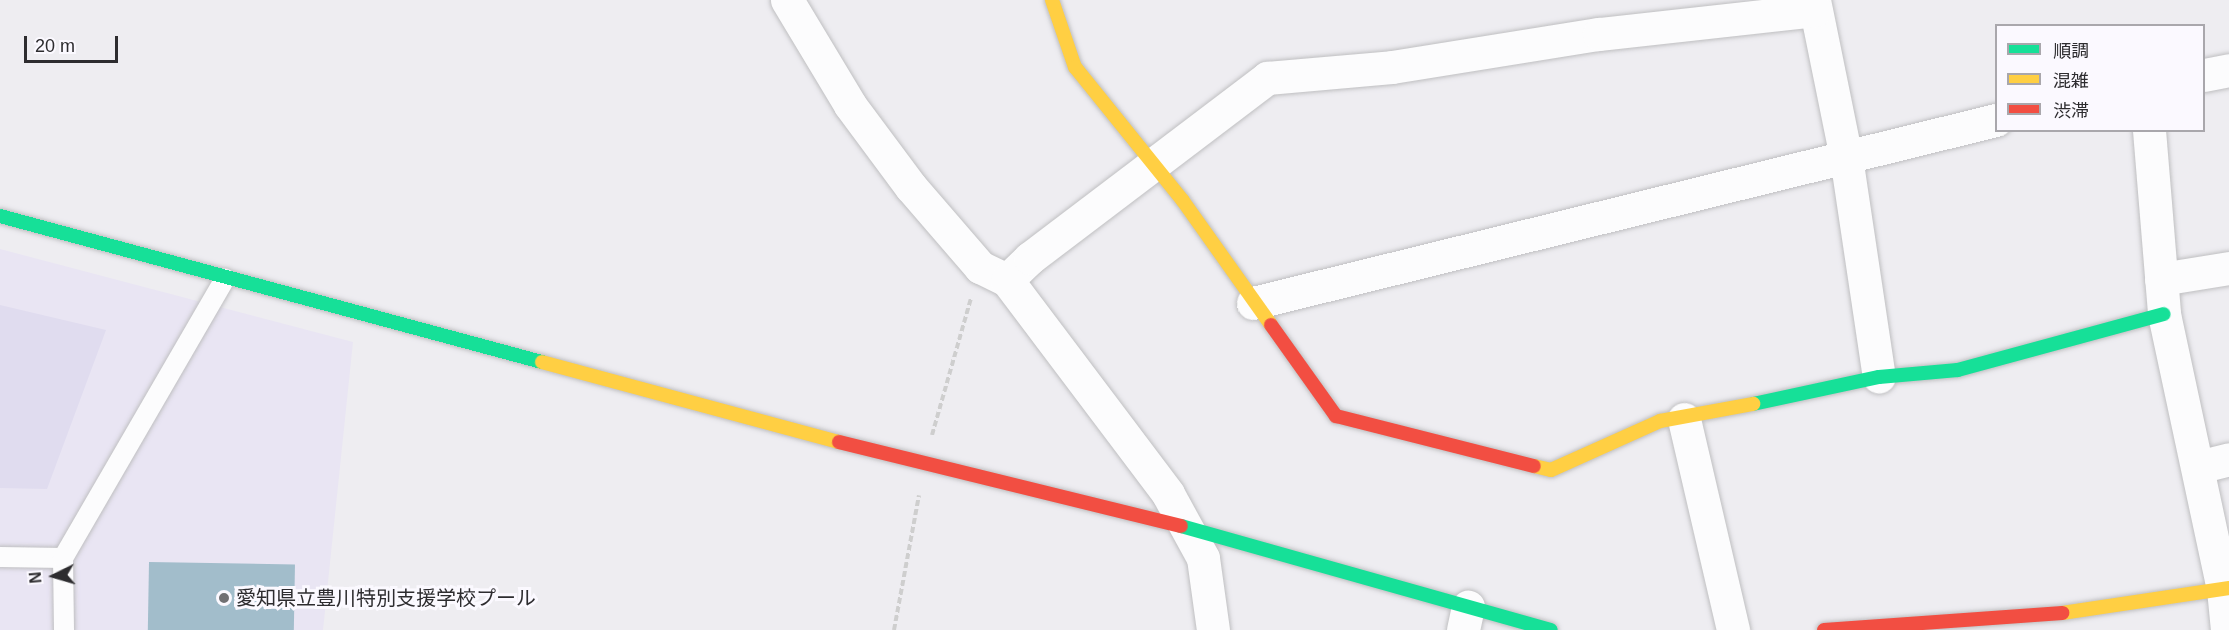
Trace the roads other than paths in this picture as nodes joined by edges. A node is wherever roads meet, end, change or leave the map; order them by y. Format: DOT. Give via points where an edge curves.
graph roads {
  1 [pos="787,0"];
  2 [pos="1052,0"];
  3 [pos="1815,5"];
  4 [pos="2229,70"];
  5 [pos="2205,75"];
  6 [pos="1995,120"];
  7 [pos="2149,132"];
  8 [pos="1846,157"];
  9 [pos="1152,166"];
  10 [pos="0,216"];
  11 [pos="2229,268"];
  12 [pos="993,274"];
  13 [pos="225,279"];
  14 [pos="2161,279"];
  15 [pos="1253,303"];
  16 [pos="2164,314"];
  17 [pos="1879,377"];
  18 [pos="1684,420"];
  19 [pos="2229,459"];
  20 [pos="2198,467"];
  21 [pos="1189,528"];
  22 [pos="0,557"];
  23 [pos="63,558"];
  24 [pos="2226,588"];
  25 [pos="1465,619"];
  26 [pos="64,630"];
  27 [pos="1213,630"];
  28 [pos="1551,630"];
  29 [pos="1733,630"];
  30 [pos="1824,630"];
  31 [pos="2227,630"];
  1 -- 12 [label="street" via="850,105 911,187"];
  2 -- 9 [label="street" via="1075,68"];
  3 -- 8 [label="street"];
  3 -- 9 [label="street" via="1392,67 1267,78"];
  4 -- 5 [label="street"];
  6 -- 8 [label="street"];
  7 -- 14 [label="street"];
  8 -- 15 [label="street"];
  8 -- 17 [label="street"];
  9 -- 12 [label="street" via="1030,258"];
  9 -- 15 [label="street" via="1183,201"];
  10 -- 13 [label="street"];
  11 -- 14 [label="street"];
  12 -- 21 [label="street" via="1168,494"];
  13 -- 21 [label="street" via="924,465"];
  13 -- 23 [label="lane"];
  14 -- 16 [label="street"];
  15 -- 18 [label="street" via="1336,416 1551,470 1660,421"];
  16 -- 17 [label="street" via="1958,370"];
  16 -- 20 [label="street"];
  17 -- 18 [label="street"];
  18 -- 29 [label="street"];
  19 -- 20 [label="street"];
  20 -- 24 [label="street"];
  21 -- 25 [label="street"];
  21 -- 27 [label="street" via="1203,558"];
  22 -- 23 [label="lane"];
  23 -- 26 [label="lane"];
  24 -- 30 [label="street" via="2067,613"];
  24 -- 31 [label="street"];
  25 -- 28 [label="street"];
}
